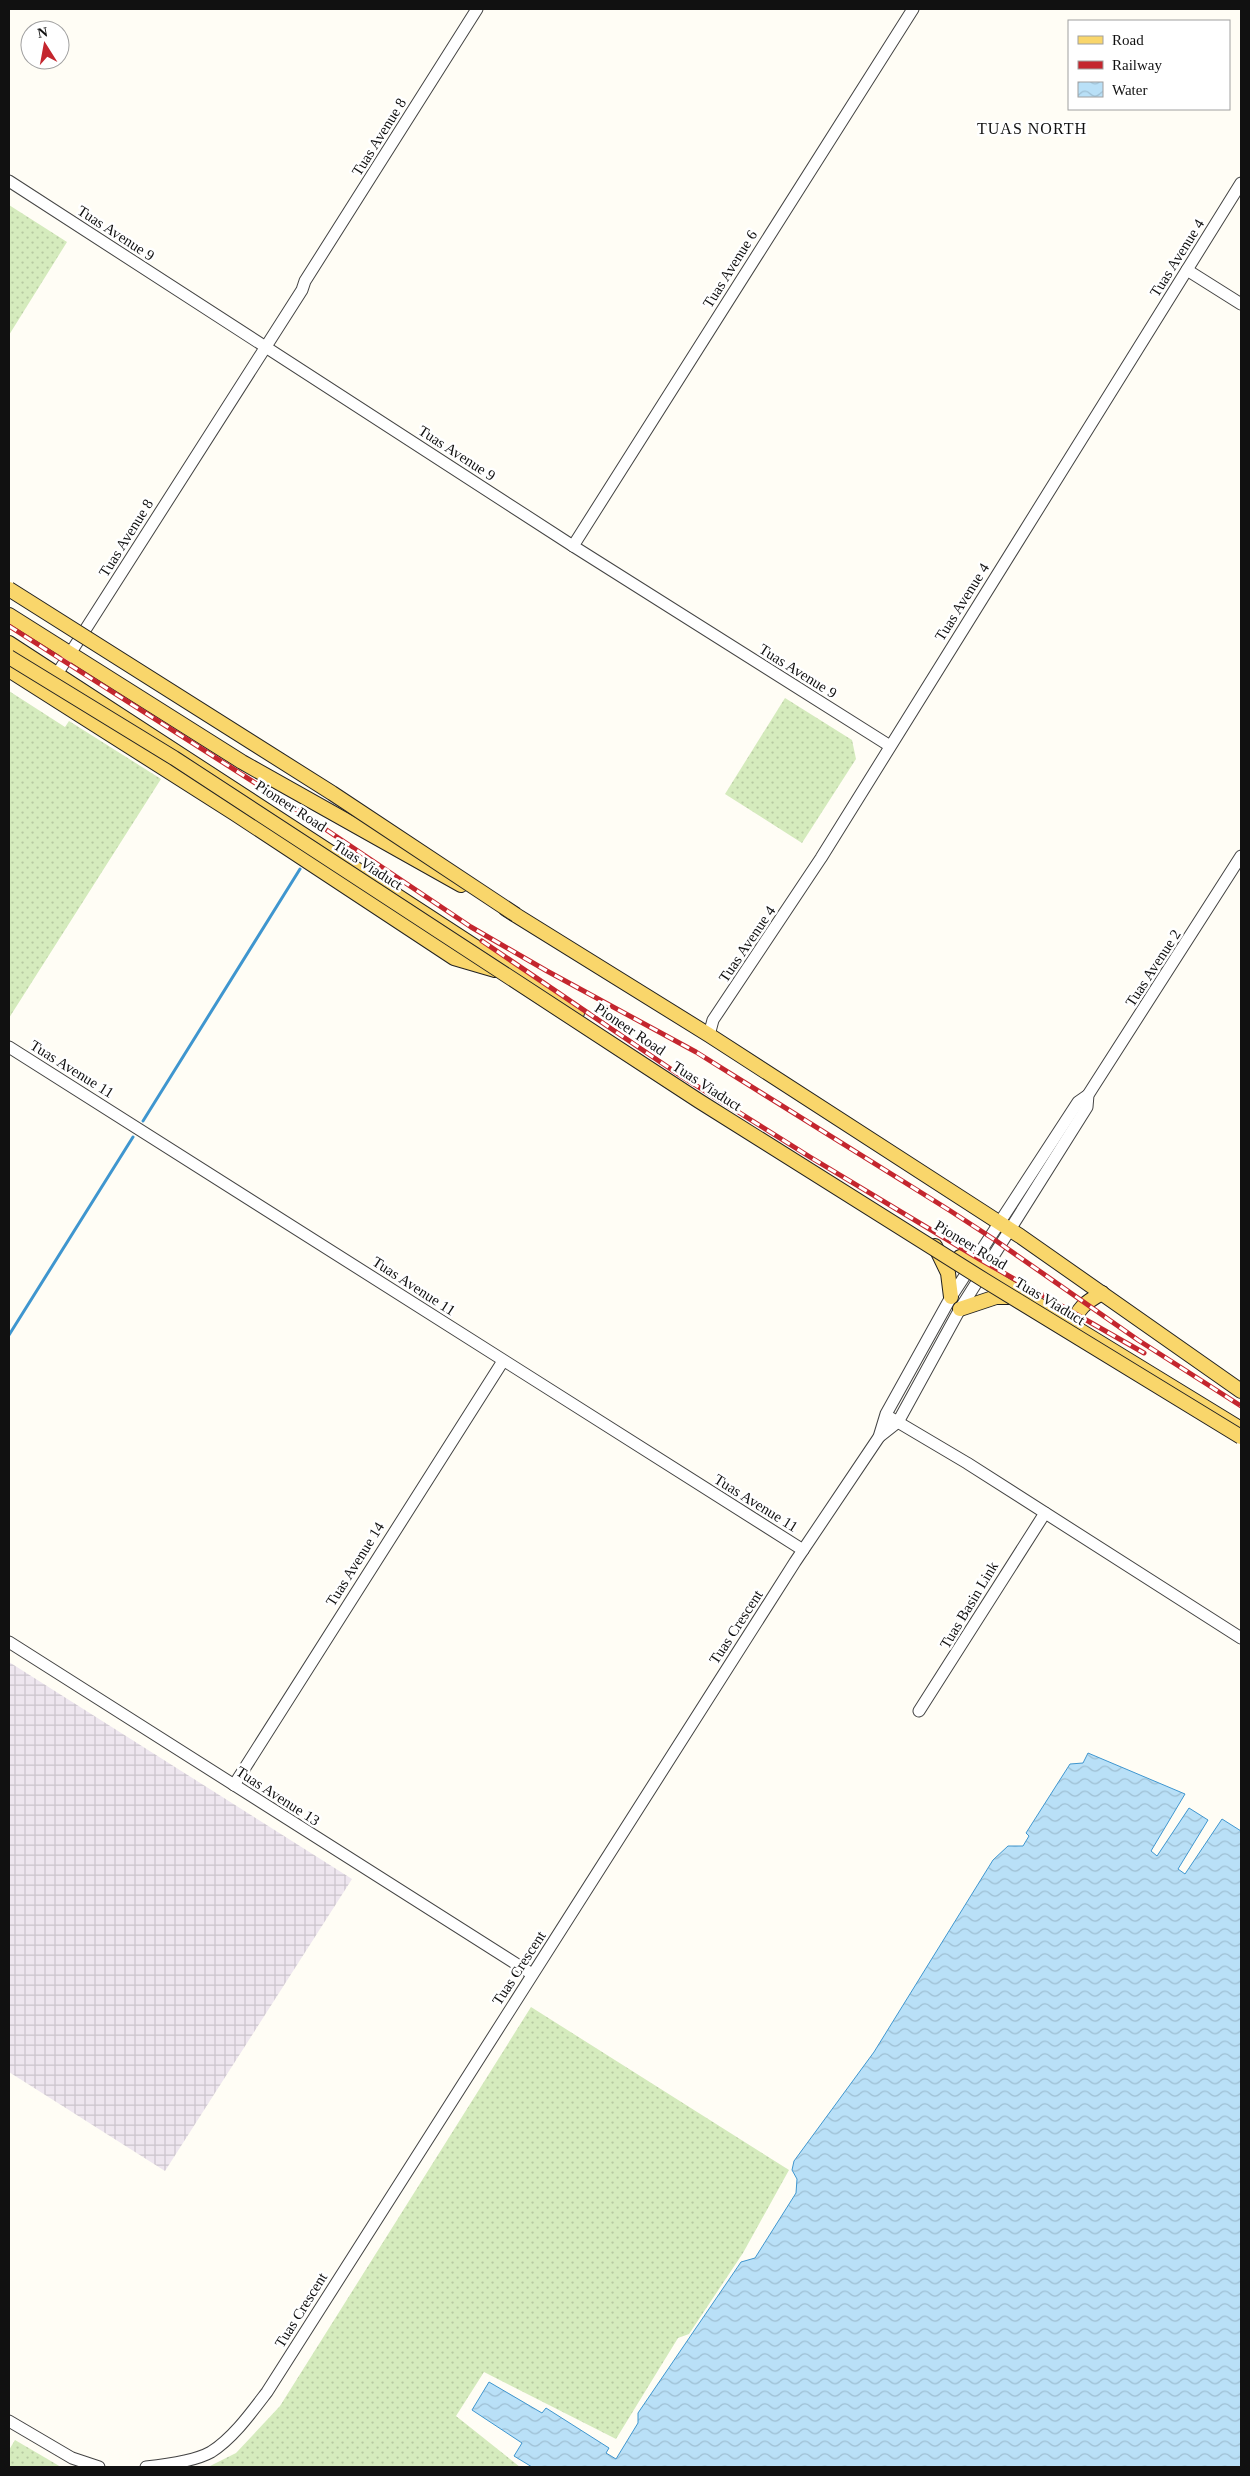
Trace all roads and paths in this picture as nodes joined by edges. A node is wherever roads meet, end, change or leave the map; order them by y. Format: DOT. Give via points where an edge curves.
graph roads {
  1 [pos="477,9"];
  2 [pos="913,9"];
  3 [pos="9,181"];
  4 [pos="1241,183"];
  5 [pos="1187,270"];
  6 [pos="1241,304"];
  7 [pos="262,345"];
  8 [pos="573,546"];
  9 [pos="9,589"];
  10 [pos="9,615"];
  11 [pos="9,643"];
  12 [pos="70,654"];
  13 [pos="9,657"];
  14 [pos="9,670"];
  15 [pos="57,674"];
  16 [pos="890,746"];
  17 [pos="1240,860"];
  18 [pos="516,915"];
  19 [pos="498,971"];
  20 [pos="709,1035"];
  21 [pos="9,1047"];
  22 [pos="1088,1095"];
  23 [pos="998,1222"];
  24 [pos="1011,1230"];
  25 [pos="933,1242"];
  26 [pos="971,1264"];
  27 [pos="984,1272"];
  28 [pos="1102,1293"];
  29 [pos="951,1297"];
  30 [pos="1025,1297"];
  31 [pos="960,1309"];
  32 [pos="1075,1327"];
  33 [pos="503,1361"];
  34 [pos="1241,1391"];
  35 [pos="886,1414"];
  36 [pos="898,1422"];
  37 [pos="1241,1428"];
  38 [pos="878,1437"];
  39 [pos="1241,1438"];
  40 [pos="1045,1513"];
  41 [pos="802,1550"];
  42 [pos="1241,1638"];
  43 [pos="9,1642"];
  44 [pos="919,1711"];
  45 [pos="234,1785"];
  46 [pos="532,1974"];
  47 [pos="9,2421"];
  48 [pos="98,2467"];
  49 [pos="146,2467"];
  1 -- 7 [label="street, Tuas Avenue 8" via="302,290"];
  2 -- 8 [label="street, Tuas Avenue 6"];
  3 -- 7 [label="street, Tuas Avenue 9"];
  4 -- 5 [label="street, Tuas Avenue 4"];
  5 -- 6 [label="street"];
  5 -- 16 [label="street, Tuas Avenue 4"];
  7 -- 8 [label="street, Tuas Avenue 9"];
  7 -- 12 [label="street, Tuas Avenue 8"];
  8 -- 16 [label="street, Tuas Avenue 9"];
  9 -- 18 [label="main road, bridge" via="324,788"];
  10 -- 12 [label="main road, Pioneer Road"];
  11 -- 15 [label="main road, Pioneer Road"];
  12 -- 15 [label="street, Tuas Avenue 8"];
  12 -- 18 [label="main road, Pioneer Road" via="242,762"];
  13 -- 19 [label="main road, Tuas Viaduct, bridge" via="174,758"];
  14 -- 19 [label="main road" via="454,958"];
  15 -- 25 [label="main road, Pioneer Road" via="486,952 731,1116"];
  16 -- 20 [label="street, Tuas Avenue 4" via="821,858 713,1020"];
  17 -- 22 [label="street, Tuas Avenue 2"];
  18 -- 20 [label="main road, Pioneer Road"];
  19 -- 39 [label="main road, Tuas Viaduct, bridge" via="707,1106"];
  20 -- 23 [label="main road, Pioneer Road"];
  21 -- 33 [label="street, Tuas Avenue 11"];
  22 -- 23 [label="street, Tuas Avenue 2" via="1078,1102"];
  22 -- 24 [label="street, Tuas Avenue 2" via="1087,1107"];
  23 -- 24 [label="main road, Pioneer Road"];
  23 -- 26 [label="street, Tuas Crescent"];
  24 -- 27 [label="street, Tuas Avenue 2"];
  24 -- 28 [label="main road, Pioneer Road"];
  25 -- 26 [label="main road, Pioneer Road"];
  25 -- 29 [label="main road" via="948,1273"];
  26 -- 27 [label="main road, Pioneer Road"];
  26 -- 29 [label="street, Tuas Crescent"];
  27 -- 30 [label="main road, Pioneer Road"];
  27 -- 31 [label="street, Tuas Crescent"];
  28 -- 32 [label="main road" via="1081,1307"];
  28 -- 34 [label="main road, Pioneer Road"];
  29 -- 35 [label="street, Tuas Crescent"];
  30 -- 31 [label="main road" via="996,1297"];
  30 -- 32 [label="main road, Pioneer Road"];
  31 -- 36 [label="street, Tuas Crescent"];
  32 -- 37 [label="main road, Pioneer Road"];
  33 -- 41 [label="street, Tuas Avenue 11"];
  33 -- 45 [label="street, Tuas Avenue 14"];
  35 -- 36 [label="street"];
  35 -- 38 [label="street, Tuas Crescent"];
  36 -- 38 [label="street, Tuas Crescent"];
  36 -- 40 [label="street"];
  38 -- 41 [label="street, Tuas Crescent"];
  40 -- 42 [label="street"];
  40 -- 44 [label="street, Tuas Basin Link"];
  41 -- 46 [label="street, Tuas Crescent"];
  43 -- 45 [label="street, Tuas Avenue 13"];
  45 -- 46 [label="street, Tuas Avenue 13"];
  46 -- 49 [label="street, Tuas Crescent" via="267,2392 240,2426 210,2452 167,2465"];
  47 -- 48 [label="street" via="72,2458"];
}
